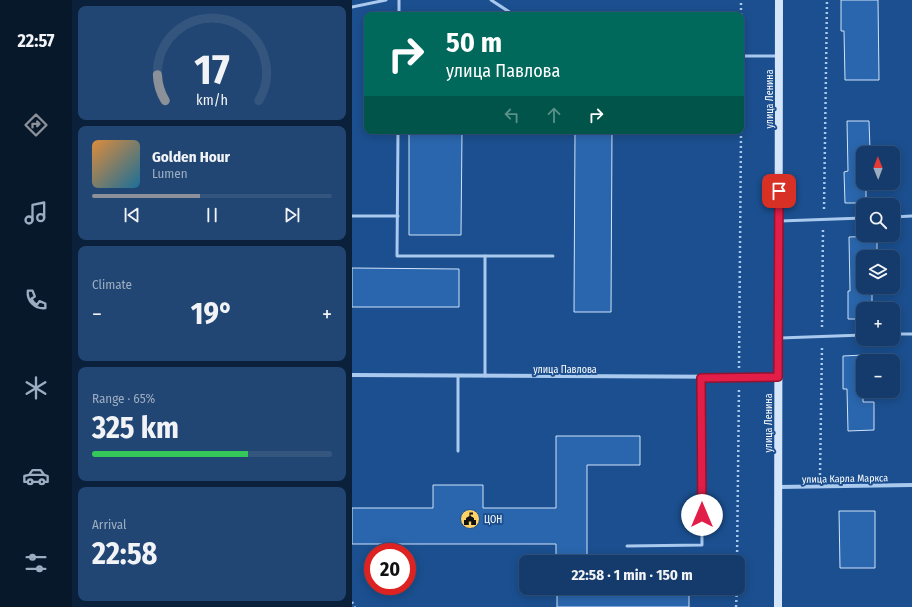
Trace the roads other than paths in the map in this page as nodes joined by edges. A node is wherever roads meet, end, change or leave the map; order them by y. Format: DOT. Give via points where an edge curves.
graph roads {
  1 [pos="386,0"];
  2 [pos="399,0"];
  3 [pos="491,0"];
  4 [pos="779,0"];
  5 [pos="352,7"];
  6 [pos="399,12"];
  7 [pos="509,12"];
  8 [pos="744,56"];
  9 [pos="779,56"];
  10 [pos="398,134"];
  11 [pos="352,216"];
  12 [pos="398,216"];
  13 [pos="912,216"];
  14 [pos="900,217"];
  15 [pos="856,218"];
  16 [pos="779,221"];
  17 [pos="485,256"];
  18 [pos="553,256"];
  19 [pos="900,334"];
  20 [pos="912,334"];
  21 [pos="856,335"];
  22 [pos="778,338"];
  23 [pos="352,375"];
  24 [pos="458,376"];
  25 [pos="485,376"];
  26 [pos="778,377"];
  27 [pos="701,378"];
  28 [pos="458,452"];
  29 [pos="912,485"];
  30 [pos="778,487"];
  31 [pos="627,546"];
  32 [pos="778,607"];
  1 -- 5 [label="lane"];
  2 -- 6 [label="lane"];
  3 -- 7 [label="lane"];
  4 -- 9 [label="street, улица Ленина"];
  8 -- 9 [label="lane"];
  9 -- 16 [label="street, улица Ленина"];
  10 -- 12 [label="lane"];
  11 -- 12 [label="lane"];
  12 -- 17 [label="lane" via="398,256"];
  13 -- 14 [label="lane"];
  15 -- 16 [label="lane"];
  16 -- 22 [label="street, улица Ленина"];
  17 -- 18 [label="lane"];
  17 -- 25 [label="lane"];
  19 -- 20 [label="lane"];
  21 -- 22 [label="lane"];
  22 -- 26 [label="street, улица Ленина"];
  23 -- 24 [label="street, улица Павлова"];
  24 -- 25 [label="street, улица Павлова"];
  24 -- 28 [label="lane"];
  25 -- 27 [label="street, улица Павлова"];
  26 -- 27 [label="street, улица Павлова"];
  26 -- 30 [label="street, улица Ленина"];
  27 -- 31 [label="lane" via="702,546"];
  29 -- 30 [label="street, улица Карла Маркса"];
  30 -- 32 [label="street, улица Ленина"];
}
